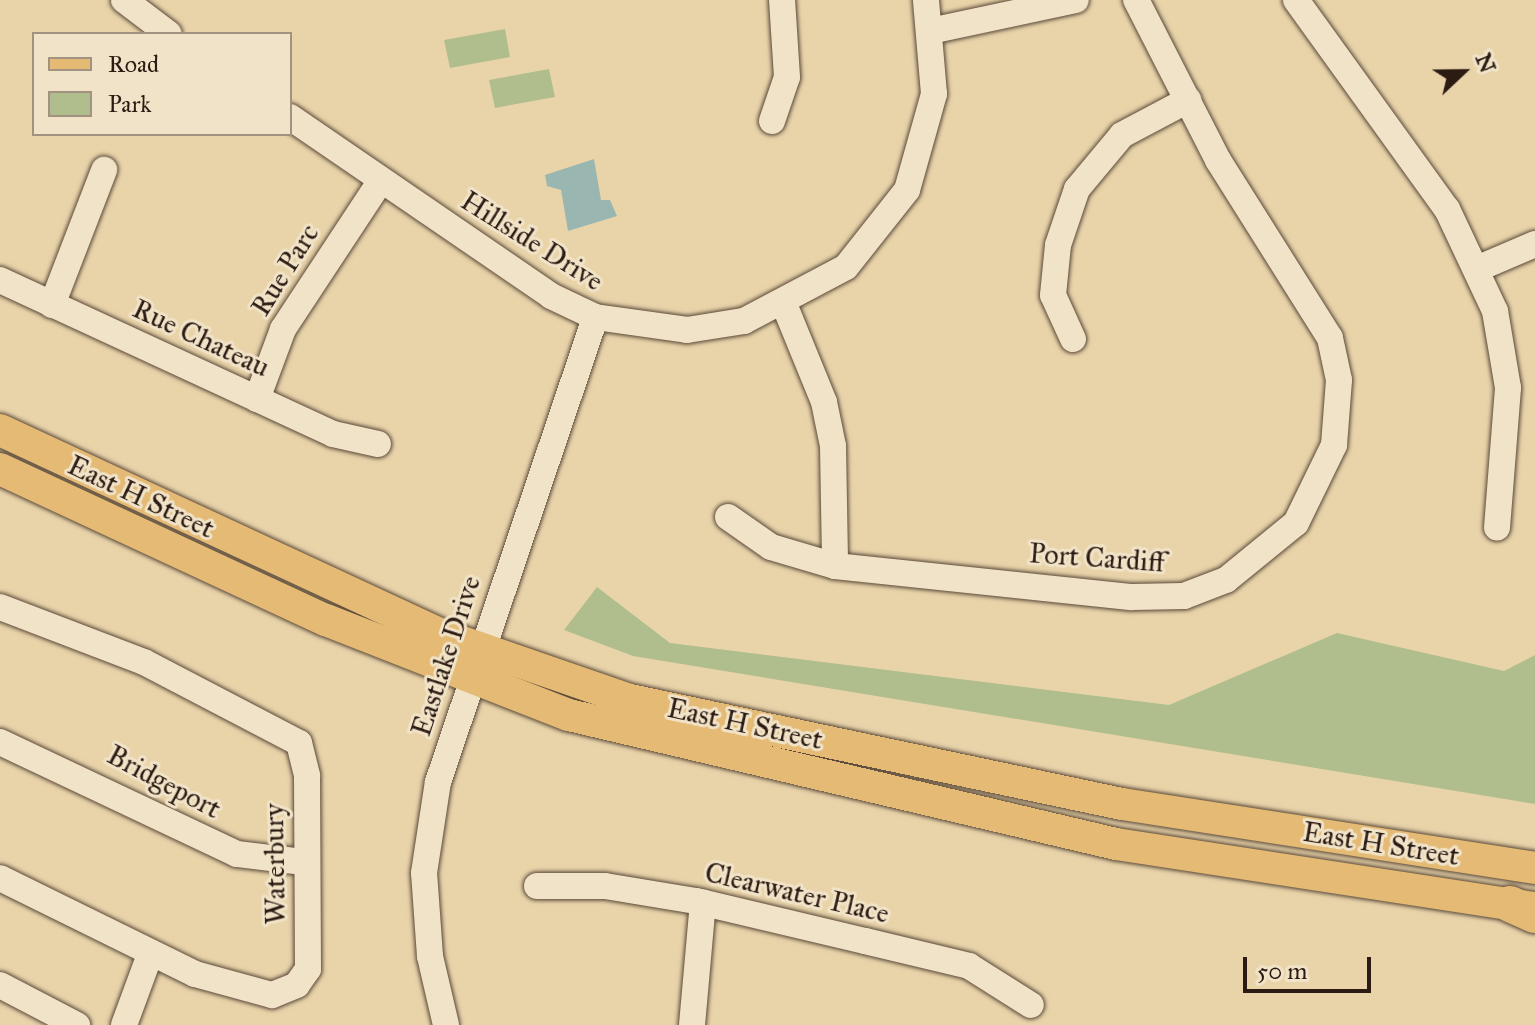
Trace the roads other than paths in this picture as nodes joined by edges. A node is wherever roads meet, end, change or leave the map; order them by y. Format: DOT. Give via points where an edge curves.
graph roads {
  1 [pos="124,0"];
  2 [pos="782,0"];
  3 [pos="926,0"];
  4 [pos="1076,0"];
  5 [pos="1136,0"];
  6 [pos="1296,0"];
  7 [pos="930,31"];
  8 [pos="166,32"];
  9 [pos="1188,100"];
  10 [pos="292,118"];
  11 [pos="772,121"];
  12 [pos="104,170"];
  13 [pos="380,182"];
  14 [pos="1535,244"];
  15 [pos="1479,268"];
  16 [pos="0,280"];
  17 [pos="784,304"];
  18 [pos="52,305"];
  19 [pos="595,317"];
  20 [pos="1073,339"];
  21 [pos="257,399"];
  22 [pos="0,430"];
  23 [pos="378,444"];
  24 [pos="0,469"];
  25 [pos="728,517"];
  26 [pos="1497,528"];
  27 [pos="835,566"];
  28 [pos="0,607"];
  29 [pos="476,664"];
  30 [pos="0,742"];
  31 [pos="303,862"];
  32 [pos="1535,868"];
  33 [pos="0,878"];
  34 [pos="537,886"];
  35 [pos="703,902"];
  36 [pos="1527,909"];
  37 [pos="149,957"];
  38 [pos="0,985"];
  39 [pos="1031,1005"];
  40 [pos="77,1025"];
  41 [pos="124,1025"];
  42 [pos="446,1025"];
  43 [pos="692,1025"];
  1 -- 8 [label="street"];
  2 -- 11 [label="street" via="787,77"];
  3 -- 7 [label="street, Hillside Drive"];
  4 -- 7 [label="street"];
  5 -- 9 [label="street, Port Cardiff"];
  6 -- 15 [label="street" via="1447,209"];
  7 -- 17 [label="street, Hillside Drive" via="931,119 907,190 864,250"];
  9 -- 20 [label="street" via="1122,135 1077,189 1058,245 1053,295"];
  9 -- 27 [label="street, Port Cardiff" via="1330,338 1339,380 1334,445 1296,523 1246,569 1184,596 1132,597"];
  10 -- 13 [label="street, Hillside Drive"];
  12 -- 18 [label="street"];
  13 -- 19 [label="street, Hillside Drive" via="551,296"];
  13 -- 21 [label="street, Rue Parc" via="283,329"];
  14 -- 15 [label="street"];
  15 -- 26 [label="street" via="1495,311 1508,388"];
  16 -- 18 [label="street, Rue Chateau"];
  17 -- 19 [label="street, Hillside Drive" via="744,321 687,330"];
  17 -- 27 [label="street" via="833,446"];
  18 -- 21 [label="street, Rue Chateau"];
  19 -- 29 [label="street, Eastlake Drive"];
  21 -- 23 [label="street, Rue Chateau" via="333,434"];
  22 -- 29 [label="main road, East H Street" via="323,583"];
  24 -- 29 [label="main road, East H Street"];
  25 -- 27 [label="street, Port Cardiff" via="771,547"];
  28 -- 31 [label="street, Waterbury" via="144,662 299,743 307,776"];
  29 -- 32 [label="main road, East H Street" via="1122,804"];
  29 -- 36 [label="main road, East H Street" via="569,715 1116,844"];
  29 -- 42 [label="street, Eastlake Drive" via="438,782 425,860 430,956"];
  30 -- 31 [label="street, Bridgeport" via="237,854"];
  31 -- 37 [label="street, Waterbury" via="310,960 290,990 272,995"];
  33 -- 37 [label="street, Waterbury"];
  34 -- 35 [label="street, Clearwater Place" via="605,886"];
  35 -- 39 [label="street, Clearwater Place" via="969,966"];
  35 -- 43 [label="street"];
  37 -- 41 [label="street"];
  38 -- 40 [label="street"];
}
